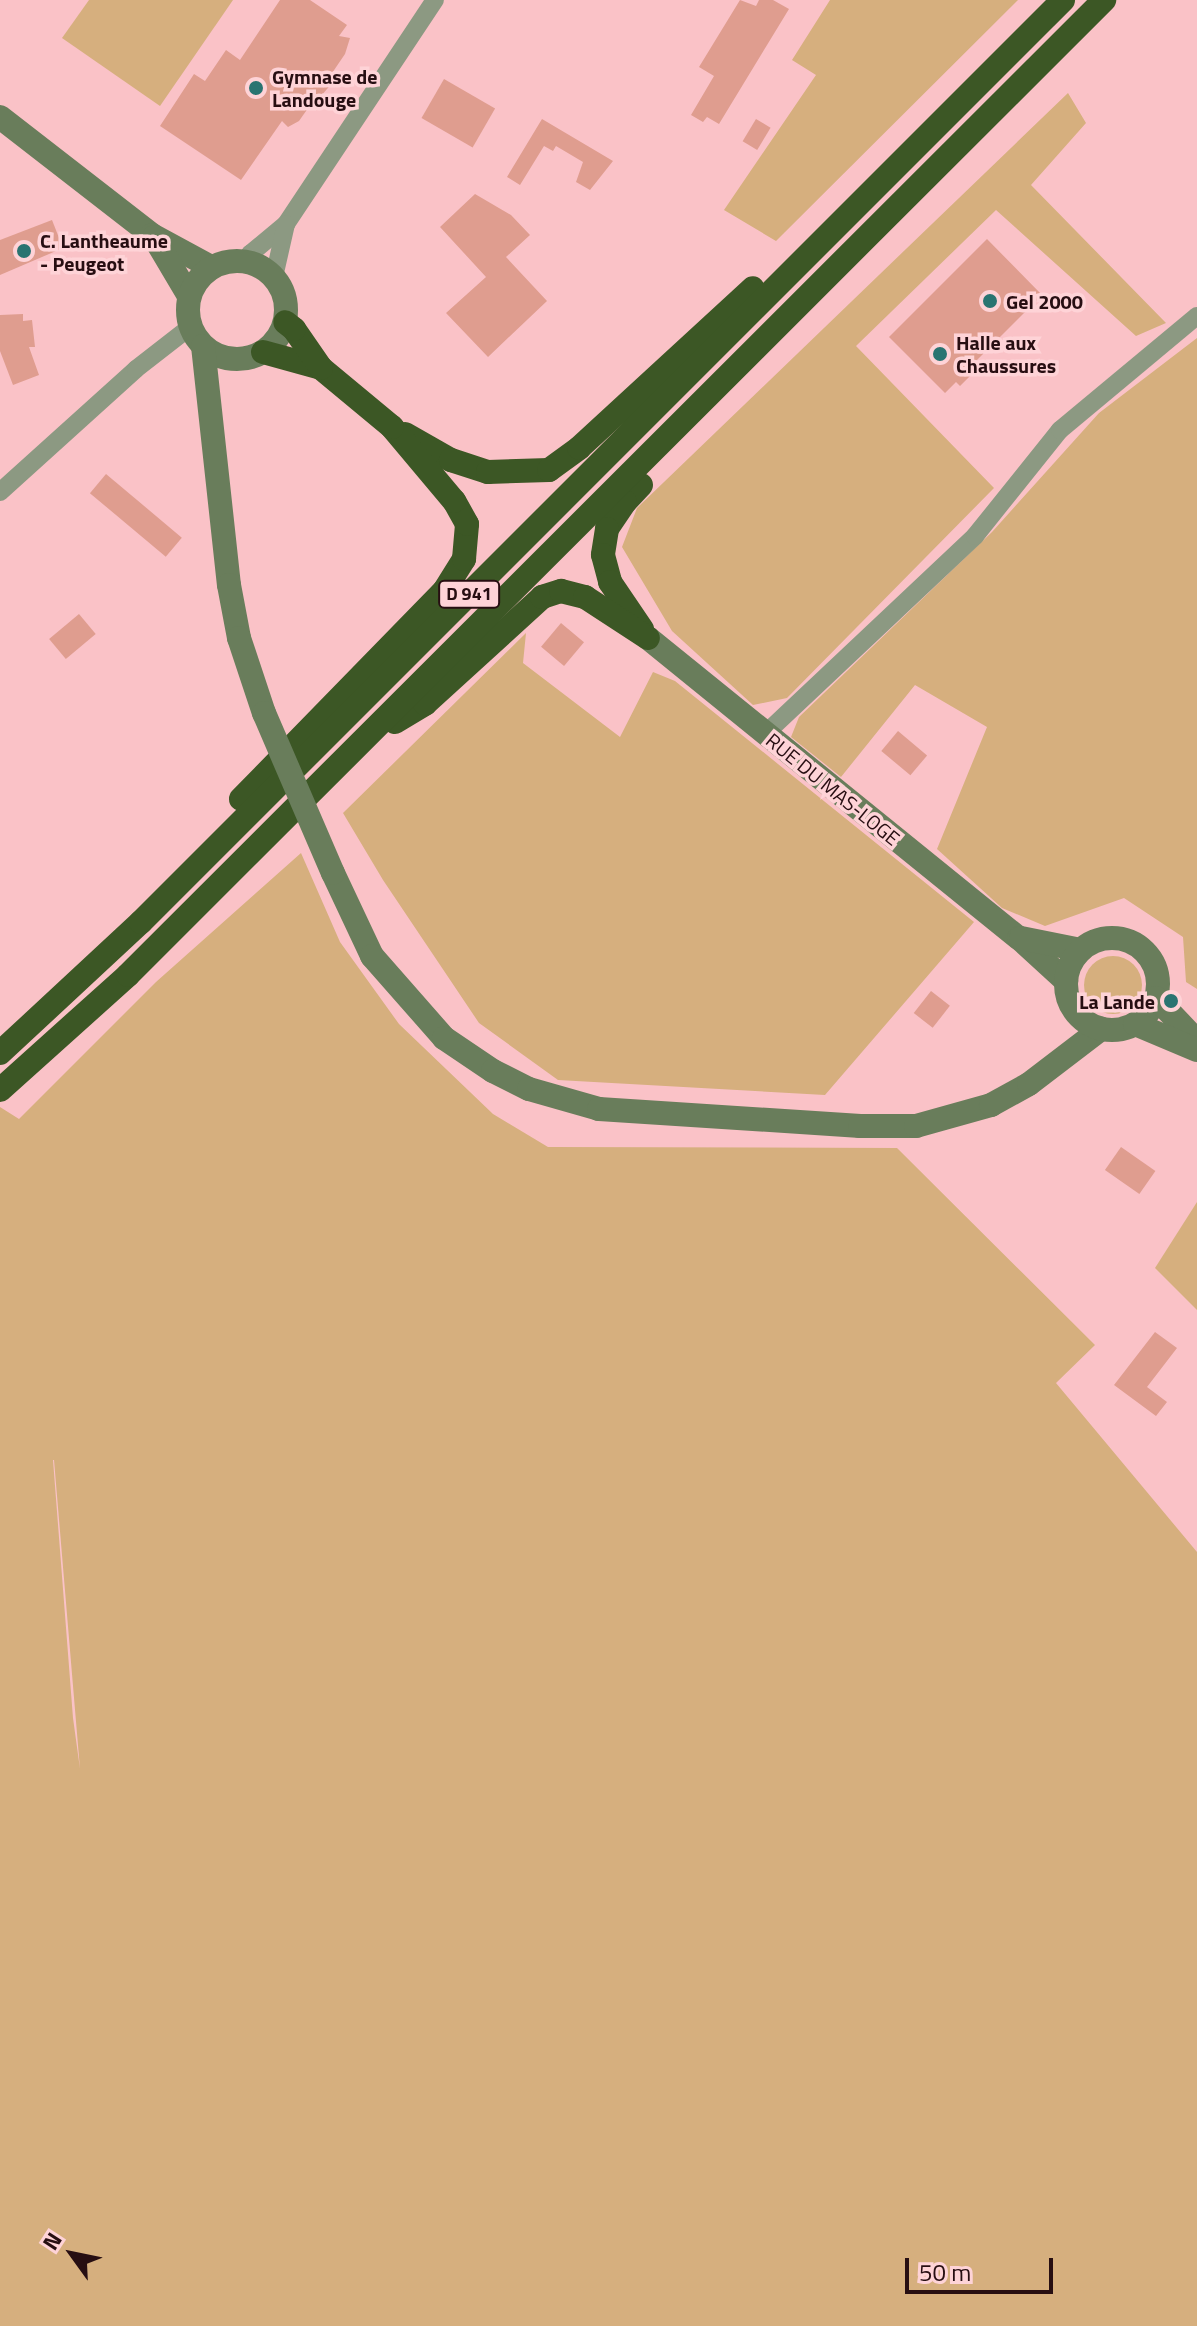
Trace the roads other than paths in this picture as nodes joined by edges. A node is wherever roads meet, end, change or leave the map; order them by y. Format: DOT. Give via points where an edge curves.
graph roads {
  1 [pos="435,0"];
  2 [pos="1063,0"];
  3 [pos="1104,0"];
  4 [pos="0,117"];
  5 [pos="286,224"];
  6 [pos="152,235"];
  7 [pos="247,261"];
  8 [pos="796,266"];
  9 [pos="211,267"];
  10 [pos="274,277"];
  11 [pos="189,296"];
  12 [pos="1197,316"];
  13 [pos="285,322"];
  14 [pos="196,336"];
  15 [pos="255,355"];
  16 [pos="321,368"];
  17 [pos="723,383"];
  18 [pos="210,393"];
  19 [pos="392,427"];
  20 [pos="0,492"];
  21 [pos="648,638"];
  22 [pos="764,735"];
  23 [pos="362,741"];
  24 [pos="141,922"];
  25 [pos="1019,938"];
  26 [pos="1081,950"];
  27 [pos="1066,981"];
  28 [pos="1156,998"];
  29 [pos="1074,1011"];
  30 [pos="1135,1024"];
  31 [pos="1101,1029"];
  32 [pos="1197,1041"];
  33 [pos="1197,1050"];
  34 [pos="0,1053"];
  35 [pos="1068,1056"];
  36 [pos="0,1090"];
  1 -- 5 [label="street"];
  2 -- 8 [label="highway, D 941"];
  3 -- 17 [label="highway, D 941"];
  4 -- 6 [label="main road"];
  5 -- 7 [label="street"];
  5 -- 10 [label="street"];
  6 -- 9 [label="main road"];
  6 -- 11 [label="main road"];
  7 -- 9 [label="main road"];
  7 -- 10 [label="main road"];
  8 -- 19 [label="highway" via="757,285 549,470 488,472 451,460"];
  8 -- 24 [label="highway, D 941"];
  9 -- 11 [label="main road"];
  10 -- 13 [label="main road" via="286,302"];
  11 -- 14 [label="main road"];
  12 -- 22 [label="street" via="1060,430 975,536"];
  13 -- 15 [label="main road" via="275,340"];
  13 -- 16 [label="highway"];
  14 -- 15 [label="main road" via="225,358"];
  14 -- 18 [label="main road"];
  14 -- 20 [label="street" via="136,369"];
  15 -- 16 [label="highway"];
  15 -- 18 [label="main road"];
  16 -- 19 [label="highway"];
  17 -- 21 [label="highway" via="684,443 625,502 607,529 603,555 610,582"];
  17 -- 23 [label="highway, D 941"];
  18 -- 35 [label="main road, bridge" via="208,419 229,585 239,638 264,713 372,956 444,1038 537,1092 599,1109 860,1126 916,1126 991,1105"];
  19 -- 24 [label="highway" via="467,524 464,559 444,591 215,826"];
  21 -- 22 [label="main road, RUE DU MAS-LOGE"];
  21 -- 23 [label="highway" via="585,597 561,591 542,597 425,704"];
  22 -- 25 [label="main road, RUE DU MAS-LOGE"];
  23 -- 36 [label="highway, D 941" via="128,975"];
  24 -- 34 [label="highway, D 941"];
  25 -- 26 [label="main road, RUE DU MAS-LOGE"];
  25 -- 27 [label="main road, RUE DU MAS-LOGE"];
  26 -- 27 [label="main road"];
  26 -- 28 [label="main road" via="1113,938 1138,946 1156,971"];
  27 -- 29 [label="main road"];
  28 -- 30 [label="main road"];
  28 -- 32 [label="main road"];
  29 -- 31 [label="main road"];
  29 -- 35 [label="main road"];
  30 -- 31 [label="main road"];
  30 -- 33 [label="main road"];
  31 -- 35 [label="main road"];
}
